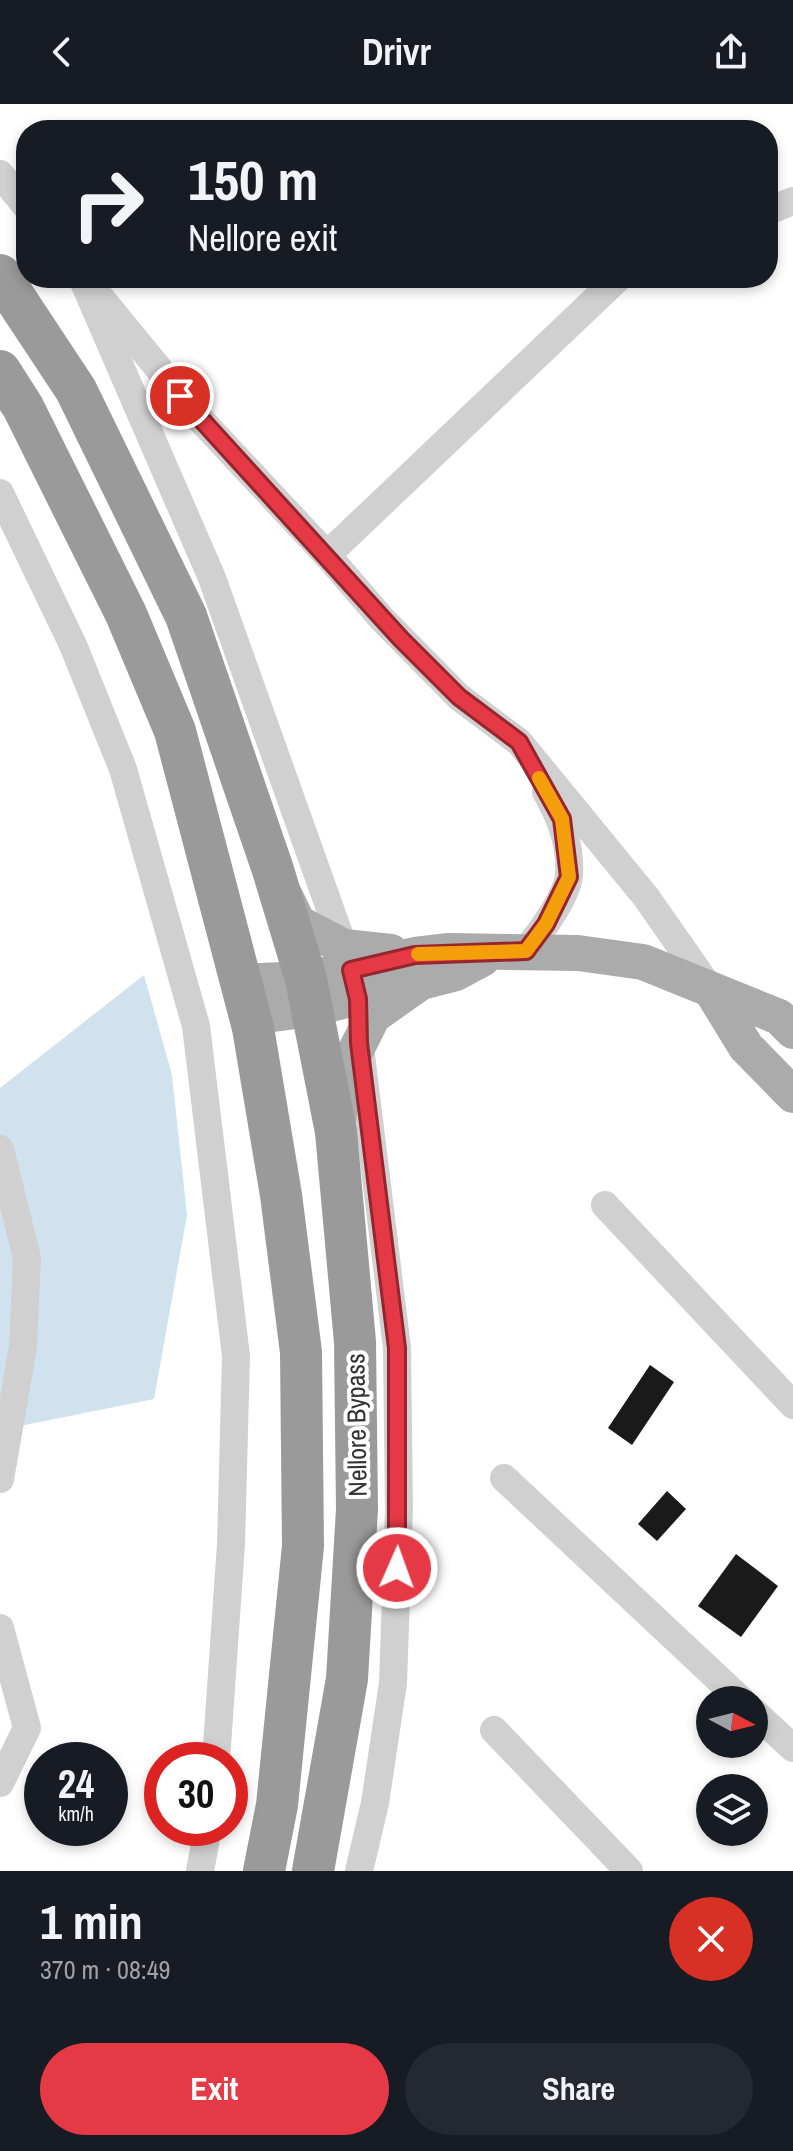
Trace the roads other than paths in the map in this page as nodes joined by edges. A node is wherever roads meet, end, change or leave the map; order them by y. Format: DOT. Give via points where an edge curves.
graph roads {
  1 [pos="0,174"];
  2 [pos="16,194"];
  3 [pos="0,275"];
  4 [pos="87,288"];
  5 [pos="91,288"];
  6 [pos="607,288"];
  7 [pos="0,371"];
  8 [pos="0,493"];
  9 [pos="327,555"];
  10 [pos="519,742"];
  11 [pos="273,870"];
  12 [pos="508,952"];
  13 [pos="418,968"];
  14 [pos="351,972"];
  15 [pos="711,990"];
  16 [pos="308,994"];
  17 [pos="244,996"];
  18 [pos="786,1024"];
  19 [pos="359,1043"];
  20 [pos="793,1095"];
  21 [pos="336,1132"];
  22 [pos="0,1149"];
  23 [pos="605,1205"];
  24 [pos="793,1405"];
  25 [pos="504,1478"];
  26 [pos="0,1479"];
  27 [pos="0,1628"];
  28 [pos="726,1686"];
  29 [pos="768,1725"];
  30 [pos="494,1730"];
  31 [pos="217,1742"];
  32 [pos="793,1748"];
  33 [pos="0,1783"];
  34 [pos="205,1846"];
  35 [pos="200,1871"];
  36 [pos="264,1871"];
  37 [pos="313,1871"];
  38 [pos="359,1871"];
  39 [pos="629,1871"];
  1 -- 2 [label="street"];
  3 -- 11 [label="highway, Nellore Bypass" via="76,390 186,616"];
  4 -- 14 [label="street" via="212,578"];
  5 -- 9 [label="street" via="200,419"];
  6 -- 9 [label="street"];
  7 -- 17 [label="highway, Nellore Bypass" via="126,614 175,731"];
  8 -- 31 [label="street" via="73,645 123,769 196,1026 236,1356 231,1544"];
  9 -- 10 [label="street" via="459,697"];
  10 -- 12 [label="street" via="562,819 569,877 546,924"];
  10 -- 15 [label="street" via="646,897"];
  11 -- 14 [label="main road" via="298,923"];
  11 -- 16 [label="highway, Nellore Bypass"];
  12 -- 13 [label="main road" via="456,973"];
  12 -- 15 [label="main road" via="643,962"];
  13 -- 14 [label="main road"];
  13 -- 14 [label="main road"];
  13 -- 19 [label="main road" via="373,1016"];
  14 -- 16 [label="main road"];
  14 -- 19 [label="street"];
  15 -- 18 [label="main road"];
  15 -- 20 [label="main road" via="746,1047"];
  16 -- 17 [label="main road"];
  16 -- 21 [label="highway, Nellore Bypass"];
  17 -- 36 [label="highway, Nellore Bypass" via="281,1195 301,1352 303,1546 277,1805"];
  19 -- 21 [label="main road" via="346,1070"];
  19 -- 38 [label="street" via="397,1348 399,1510 393,1683"];
  21 -- 37 [label="highway, Nellore Bypass" via="355,1342 357,1509 347,1679"];
  22 -- 26 [label="street" via="27,1258 23,1347"];
  23 -- 24 [label="street"];
  25 -- 28 [label="street"];
  27 -- 33 [label="street" via="27,1728"];
  29 -- 32 [label="street"];
  30 -- 39 [label="street"];
  34 -- 35 [label="street"];
}
